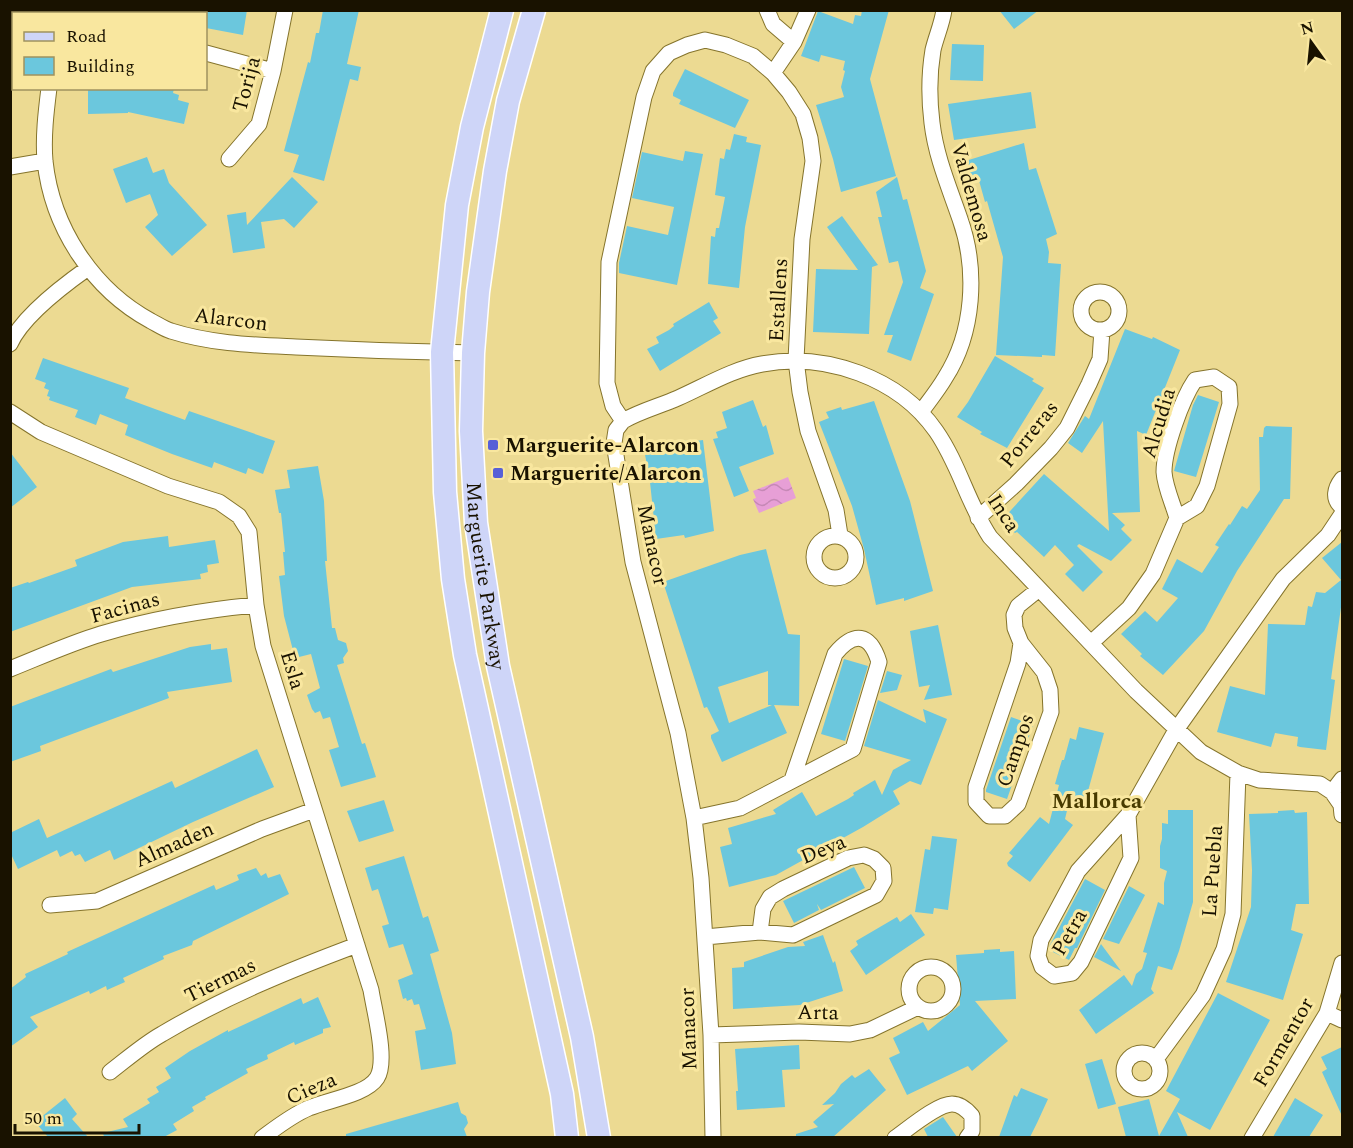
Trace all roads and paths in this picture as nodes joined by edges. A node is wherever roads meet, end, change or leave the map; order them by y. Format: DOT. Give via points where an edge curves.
graph roads {
  1 [pos="285,10"];
  2 [pos="502,10"];
  3 [pos="534,10"];
  4 [pos="767,10"];
  5 [pos="808,10"];
  6 [pos="944,10"];
  7 [pos="794,42"];
  8 [pos="207,53"];
  9 [pos="273,71"];
  10 [pos="773,73"];
  11 [pos="49,90"];
  12 [pos="229,159"];
  13 [pos="45,161"];
  14 [pos="10,166"];
  15 [pos="88,268"];
  16 [pos="1102,330"];
  17 [pos="10,344"];
  18 [pos="442,352"];
  19 [pos="473,353"];
  20 [pos="796,360"];
  21 [pos="10,412"];
  22 [pos="921,412"];
  23 [pos="623,421"];
  24 [pos="1342,479"];
  25 [pos="1342,507"];
  26 [pos="1342,514"];
  27 [pos="978,518"];
  28 [pos="1177,518"];
  29 [pos="840,536"];
  30 [pos="1039,589"];
  31 [pos="256,605"];
  32 [pos="1021,643"];
  33 [pos="1091,643"];
  34 [pos="10,669"];
  35 [pos="1176,730"];
  36 [pos="1238,773"];
  37 [pos="1342,779"];
  38 [pos="792,780"];
  39 [pos="1332,792"];
  40 [pos="314,810"];
  41 [pos="1128,815"];
  42 [pos="1342,815"];
  43 [pos="694,818"];
  44 [pos="50,905"];
  45 [pos="760,932"];
  46 [pos="705,938"];
  47 [pos="357,945"];
  48 [pos="1342,963"];
  49 [pos="918,1007"];
  50 [pos="1327,1013"];
  51 [pos="1342,1020"];
  52 [pos="711,1035"];
  53 [pos="1156,1059"];
  54 [pos="110,1072"];
  55 [pos="377,1078"];
  56 [pos="262,1137"];
  57 [pos="567,1137"];
  58 [pos="599,1137"];
  59 [pos="712,1137"];
  60 [pos="895,1137"];
  61 [pos="968,1137"];
  62 [pos="1252,1137"];
  1 -- 9 [label="street, Torija"];
  2 -- 18 [label="main road, Marguerite Parkway" via="457,205"];
  3 -- 19 [label="main road, Marguerite Parkway" via="508,101 495,171"];
  4 -- 7 [label="street" via="773,24"];
  5 -- 7 [label="street"];
  6 -- 22 [label="street, Valdemosa" via="933,50 929,92 932,124 947,187 961,221 971,283 969,314 961,342 946,377"];
  7 -- 10 [label="street"];
  8 -- 9 [label="street"];
  9 -- 12 [label="street, Torija" via="259,124"];
  10 -- 20 [label="street, Estallens" via="803,114 813,161 802,239"];
  10 -- 23 [label="street" via="753,56 705,40 669,53 653,71 609,262 607,383 613,406"];
  11 -- 13 [label="street, Alarcon"];
  13 -- 14 [label="street"];
  13 -- 15 [label="street, Alarcon" via="64,229"];
  15 -- 17 [label="street" via="39,308"];
  15 -- 18 [label="street, Alarcon" via="107,291 132,310 169,330 219,343"];
  16 -- 27 [label="street, Porreras" via="1100,358 1067,428 1016,484"];
  18 -- 19 [label="street, Alarcon"];
  18 -- 57 [label="main road, Marguerite Parkway" via="445,492 465,655 562,1094"];
  19 -- 58 [label="main road, Marguerite Parkway" via="476,523 498,666 582,1037"];
  20 -- 22 [label="street, Inca" via="861,373"];
  20 -- 23 [label="street, Inca" via="733,372"];
  20 -- 29 [label="street, Estallens" via="808,431 836,510"];
  21 -- 31 [label="street, Esla" via="41,432 168,486 219,502 239,516 249,532"];
  22 -- 27 [label="street, Inca" via="955,460"];
  23 -- 43 [label="street, Manacor" via="616,430 614,443 619,484 633,562 678,734"];
  24 -- 25 [label="street" via="1335,495"];
  26 -- 35 [label="street, Petra" via="1328,536 1283,579"];
  27 -- 30 [label="street, Inca" via="990,537"];
  28 -- 28 [label="street, Alcudia" via="1197,506 1207,486 1230,404 1229,387 1214,377 1195,380 1186,394 1168,449 1164,473"];
  28 -- 33 [label="street, Alcudia" via="1153,574 1129,608"];
  30 -- 32 [label="street, Campos" via="1018,606 1014,615"];
  30 -- 33 [label="street, Inca"];
  31 -- 34 [label="street, Facinas" via="153,620 99,634"];
  31 -- 40 [label="street, Esla" via="263,646"];
  32 -- 32 [label="street, Campos" via="1018,663 976,787 976,802 989,816 1005,816 1018,804 1051,712 1044,672"];
  33 -- 35 [label="street, Inca"];
  35 -- 36 [label="street, Inca" via="1201,752"];
  35 -- 41 [label="street, Petra"];
  36 -- 39 [label="street, Inca" via="1260,780 1320,784"];
  36 -- 53 [label="street, La Puebla" via="1233,914 1224,950 1203,995"];
  37 -- 39 [label="street"];
  38 -- 38 [label="street" via="853,749 879,662 867,641 854,638 835,654"];
  38 -- 43 [label="street" via="740,808"];
  39 -- 42 [label="street" via="1341,805"];
  40 -- 44 [label="street, Almaden" via="97,901"];
  40 -- 47 [label="street, Esla"];
  41 -- 41 [label="street, Petra" via="1078,871 1041,940 1038,956 1042,967 1054,976 1072,973 1081,962 1131,858"];
  43 -- 46 [label="street, Manacor"];
  45 -- 45 [label="street, Deya" via="793,935 876,895 884,881 883,868 864,855 848,858 783,889 770,897 763,909"];
  45 -- 46 [label="street, Deya"];
  46 -- 52 [label="street, Manacor"];
  47 -- 54 [label="street, Tiermas" via="219,1002 160,1035"];
  47 -- 55 [label="street, Esla" via="380,1038 381,1066"];
  48 -- 50 [label="street, Formentor"];
  49 -- 52 [label="street, Arta" via="870,1030 849,1034"];
  50 -- 51 [label="street"];
  50 -- 62 [label="street, Formentor"];
  52 -- 59 [label="street, Manacor"];
  55 -- 56 [label="street, Cieza" via="351,1094 309,1108"];
  60 -- 61 [label="street" via="939,1108 952,1104 963,1107 972,1116"];
}
